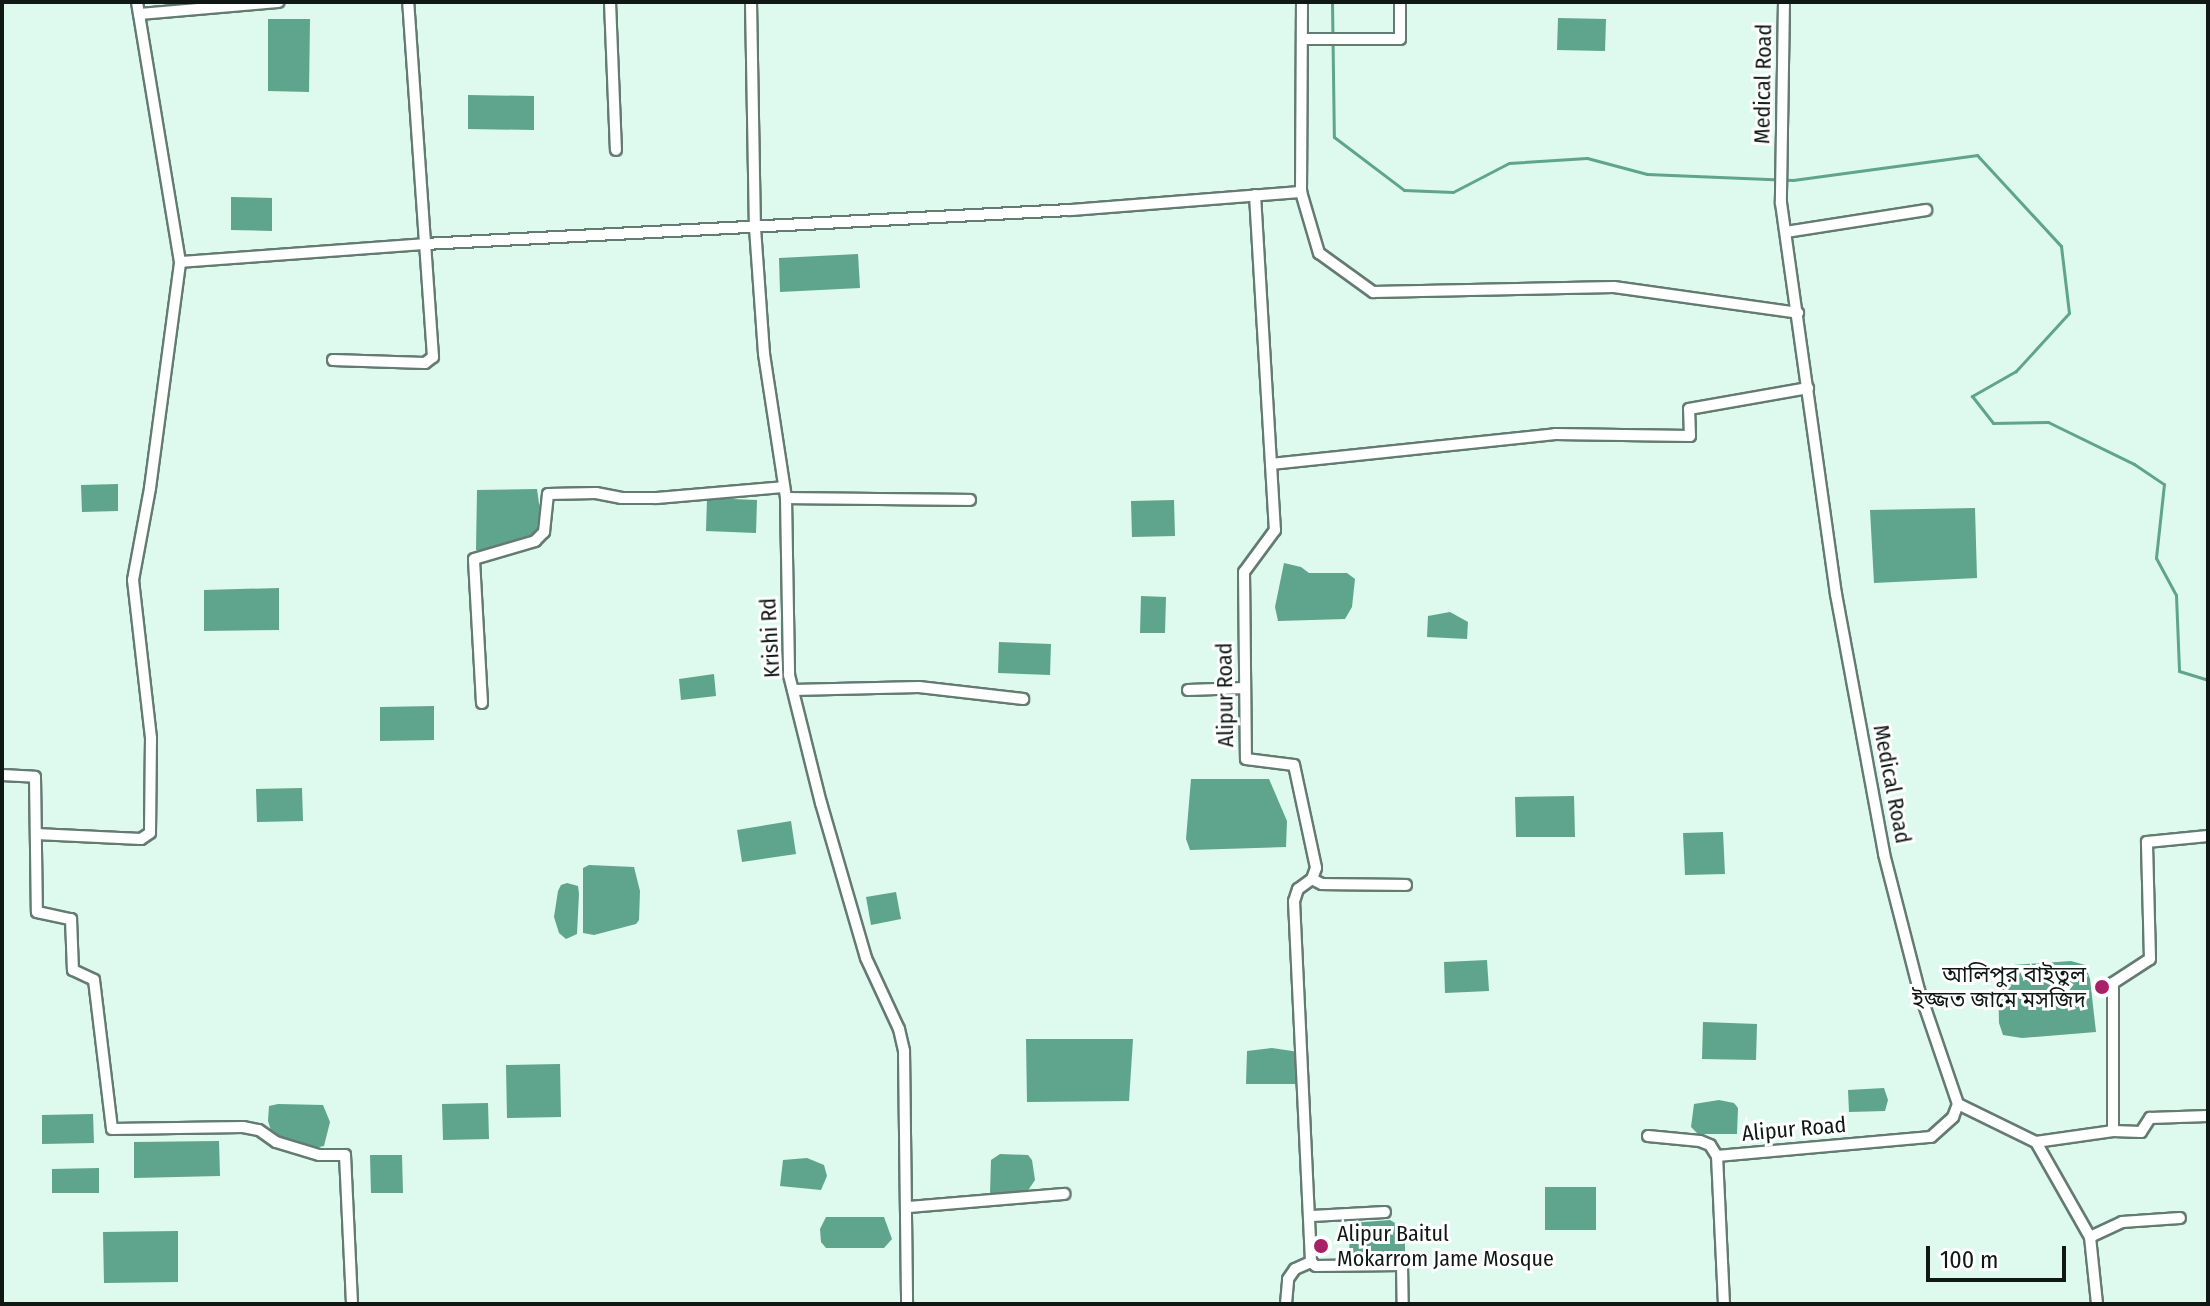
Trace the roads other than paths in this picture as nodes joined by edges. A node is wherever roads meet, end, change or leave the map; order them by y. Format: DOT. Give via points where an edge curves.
graph roads {
  1 [pos="137,2"];
  2 [pos="278,2"];
  3 [pos="408,2"];
  4 [pos="610,2"];
  5 [pos="751,2"];
  6 [pos="1302,2"];
  7 [pos="1400,2"];
  8 [pos="1784,2"];
  9 [pos="139,14"];
  10 [pos="1302,39"];
  11 [pos="616,150"];
  12 [pos="1301,192"];
  13 [pos="1255,195"];
  14 [pos="1926,210"];
  15 [pos="755,228"];
  16 [pos="1786,232"];
  17 [pos="425,244"];
  18 [pos="180,262"];
  19 [pos="1798,313"];
  20 [pos="333,360"];
  21 [pos="1808,388"];
  22 [pos="1271,464"];
  23 [pos="785,493"];
  24 [pos="970,500"];
  25 [pos="1245,688"];
  26 [pos="793,690"];
  27 [pos="1188,690"];
  28 [pos="1023,699"];
  29 [pos="482,703"];
  30 [pos="2,775"];
  31 [pos="36,834"];
  32 [pos="2208,836"];
  33 [pos="1312,879"];
  34 [pos="1406,885"];
  35 [pos="1958,1104"];
  36 [pos="2208,1116"];
  37 [pos="2113,1131"];
  38 [pos="1648,1136"];
  39 [pos="2036,1142"];
  40 [pos="1717,1156"];
  41 [pos="1064,1194"];
  42 [pos="908,1207"];
  43 [pos="1385,1212"];
  44 [pos="1312,1216"];
  45 [pos="2180,1218"];
  46 [pos="2090,1237"];
  47 [pos="1311,1262"];
  48 [pos="352,1304"];
  49 [pos="907,1304"];
  50 [pos="1286,1304"];
  51 [pos="1403,1304"];
  52 [pos="1724,1304"];
  53 [pos="2097,1304"];
  1 -- 9 [label="street"];
  2 -- 9 [label="street"];
  3 -- 17 [label="street"];
  4 -- 11 [label="street"];
  5 -- 15 [label="street, Krishi Rd"];
  6 -- 10 [label="street"];
  7 -- 10 [label="street" via="1400,39"];
  8 -- 16 [label="street, Medical Road" via="1781,203"];
  9 -- 18 [label="street"];
  10 -- 12 [label="street"];
  12 -- 13 [label="street"];
  12 -- 19 [label="street" via="1319,253 1373,292 1614,287"];
  13 -- 15 [label="street"];
  13 -- 22 [label="street, Alipur Road"];
  14 -- 16 [label="street"];
  15 -- 17 [label="street"];
  15 -- 23 [label="street, Krishi Rd" via="764,354"];
  16 -- 19 [label="street, Medical Road"];
  17 -- 18 [label="street"];
  17 -- 20 [label="street" via="431,361"];
  18 -- 31 [label="street" via="133,580 151,738 150,833 141,839"];
  19 -- 21 [label="street, Medical Road"];
  21 -- 22 [label="street" via="1689,409 1690,436 1555,434"];
  21 -- 35 [label="street, Medical Road" via="1836,594 1884,854 1919,990"];
  22 -- 25 [label="street, Alipur Road" via="1275,530 1244,572"];
  23 -- 24 [label="street"];
  23 -- 26 [label="street, Krishi Rd"];
  23 -- 29 [label="street" via="656,498 548,494 544,532 535,541 474,559"];
  25 -- 27 [label="street"];
  25 -- 33 [label="street, Alipur Road" via="1246,759 1294,765 1314,853"];
  26 -- 28 [label="street" via="919,687"];
  26 -- 42 [label="street, Krishi Rd" via="866,958 902,1040"];
  30 -- 31 [label="street" via="35,777"];
  31 -- 48 [label="street" via="37,912 71,919 73,970 94,980 112,1129 243,1127 286,1146 345,1155"];
  32 -- 37 [label="street" via="2147,842 2150,959 2113,983"];
  33 -- 34 [label="street" via="1322,884"];
  33 -- 44 [label="street, Alipur Road" via="1298,889 1294,901"];
  35 -- 39 [label="street"];
  35 -- 40 [label="street, Alipur Road" via="1953,1117 1931,1137"];
  36 -- 37 [label="street" via="2150,1118 2141,1132"];
  37 -- 39 [label="street"];
  38 -- 40 [label="street" via="1700,1141"];
  39 -- 46 [label="street"];
  40 -- 52 [label="street, Alipur Road"];
  41 -- 42 [label="street"];
  42 -- 49 [label="street, Krishi Rd"];
  43 -- 44 [label="street"];
  44 -- 47 [label="street, Alipur Road"];
  45 -- 46 [label="street" via="2122,1222"];
  46 -- 53 [label="street"];
  47 -- 50 [label="street" via="1288,1279"];
  47 -- 51 [label="street" via="1402,1265"];
}
